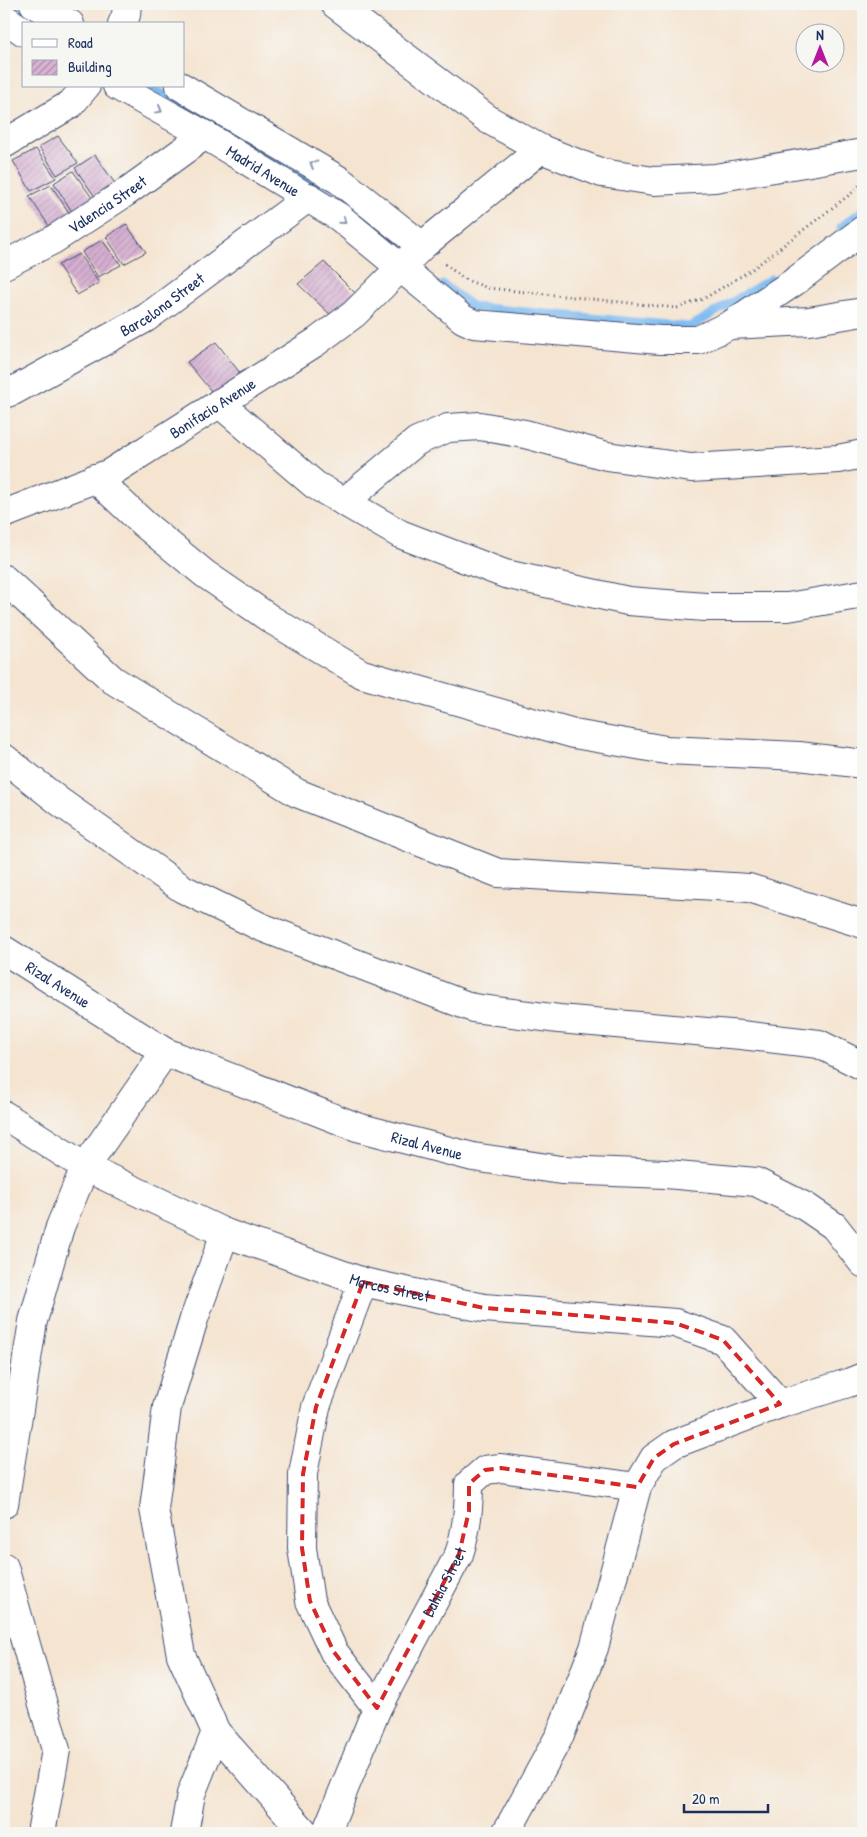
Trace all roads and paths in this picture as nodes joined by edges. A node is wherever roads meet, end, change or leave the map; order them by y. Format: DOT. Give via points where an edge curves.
graph roads {
  1 [pos="34,4"];
  2 [pos="127,4"];
  3 [pos="335,4"];
  4 [pos="4,18"];
  5 [pos="66,22"];
  6 [pos="123,22"];
  7 [pos="22,31"];
  8 [pos="84,88"];
  9 [pos="121,88"];
  10 [pos="183,88"];
  11 [pos="205,135"];
  12 [pos="4,144"];
  13 [pos="541,149"];
  14 [pos="863,153"];
  15 [pos="863,179"];
  16 [pos="309,197"];
  17 [pos="863,230"];
  18 [pos="422,246"];
  19 [pos="4,265"];
  20 [pos="399,268"];
  21 [pos="863,312"];
  22 [pos="730,325"];
  23 [pos="4,394"];
  24 [pos="219,403"];
  25 [pos="863,454"];
  26 [pos="95,478"];
  27 [pos="344,502"];
  28 [pos="4,514"];
  29 [pos="4,579"];
  30 [pos="863,594"];
  31 [pos="4,758"];
  32 [pos="863,764"];
  33 [pos="863,924"];
  34 [pos="4,950"];
  35 [pos="165,1052"];
  36 [pos="863,1066"];
  37 [pos="4,1115"];
  38 [pos="85,1167"];
  39 [pos="225,1233"];
  40 [pos="863,1263"];
  41 [pos="362,1282"];
  42 [pos="863,1377"];
  43 [pos="780,1404"];
  44 [pos="637,1487"];
  45 [pos="4,1504"];
  46 [pos="4,1567"];
  47 [pos="377,1708"];
  48 [pos="216,1732"];
  49 [pos="41,1833"];
  50 [pos="184,1833"];
  51 [pos="304,1833"];
  52 [pos="326,1833"];
  53 [pos="506,1833"];
  1 -- 5 [label="street"];
  2 -- 6 [label="street"];
  3 -- 13 [label="street" via="489,120"];
  4 -- 7 [label="street"];
  8 -- 12 [label="street" via="71,104"];
  9 -- 11 [label="street, Madrid Avenue, one-way"];
  18 -- 10 [label="street, Madrid Avenue, one-way" via="339,180"];
  11 -- 16 [label="street, Madrid Avenue"];
  11 -- 19 [label="street, Valencia Street" via="53,240"];
  13 -- 14 [label="street" via="602,172 654,181 714,178"];
  13 -- 18 [label="street, Bonifacio Avenue"];
  15 -- 18 [label="path" via="857,189 751,270 705,298 677,308 488,288 464,279"];
  16 -- 20 [label="street, Madrid Avenue, one-way" via="339,217"];
  16 -- 23 [label="street, Barcelona Street" via="146,318"];
  17 -- 22 [label="street"];
  18 -- 20 [label="street, Bonifacio Avenue"];
  20 -- 22 [label="street, Madrid Avenue" via="463,319 474,324 660,340 698,340"];
  20 -- 24 [label="street, Bonifacio Avenue" via="354,314"];
  21 -- 22 [label="street" via="809,321"];
  24 -- 26 [label="street, Bonifacio Avenue" via="110,473"];
  24 -- 27 [label="street" via="315,485"];
  25 -- 27 [label="street" via="838,459 691,468 607,456 525,434 480,426 448,428 417,441"];
  26 -- 28 [label="street, Bonifacio Avenue"];
  26 -- 32 [label="street" via="205,574 272,620 362,674 574,734 657,749 799,756"];
  27 -- 30 [label="street" via="400,534 505,574 628,602 705,607 788,607"];
  29 -- 33 [label="street" via="113,680 297,793 498,873 749,888"];
  31 -- 36 [label="street" via="183,889 261,927 473,1008 819,1044"];
  34 -- 35 [label="street, Rizal Avenue"];
  35 -- 38 [label="street"];
  35 -- 40 [label="street, Rizal Avenue" via="357,1127 473,1157 561,1170 756,1182 806,1207 834,1226"];
  37 -- 38 [label="street, Marcos Street"];
  38 -- 39 [label="street, Marcos Street"];
  38 -- 45 [label="street" via="60,1227 33,1321"];
  39 -- 41 [label="street, Marcos Street"];
  39 -- 48 [label="street" via="167,1407 154,1509 181,1655"];
  41 -- 43 [label="street, Marcos Street" via="484,1308 675,1323 723,1340"];
  41 -- 47 [label="street" via="316,1407 303,1474 302,1548 310,1601 334,1652"];
  42 -- 43 [label="street"];
  43 -- 44 [label="street" via="674,1444 654,1458"];
  44 -- 47 [label="street, Dahlia Street" via="501,1468 485,1470 469,1484 469,1511 459,1554"];
  44 -- 53 [label="street" via="594,1648 560,1735"];
  46 -- 49 [label="street" via="56,1750"];
  47 -- 52 [label="street, Dahlia Street"];
  48 -- 50 [label="street" via="191,1794"];
  48 -- 51 [label="street"];
}
